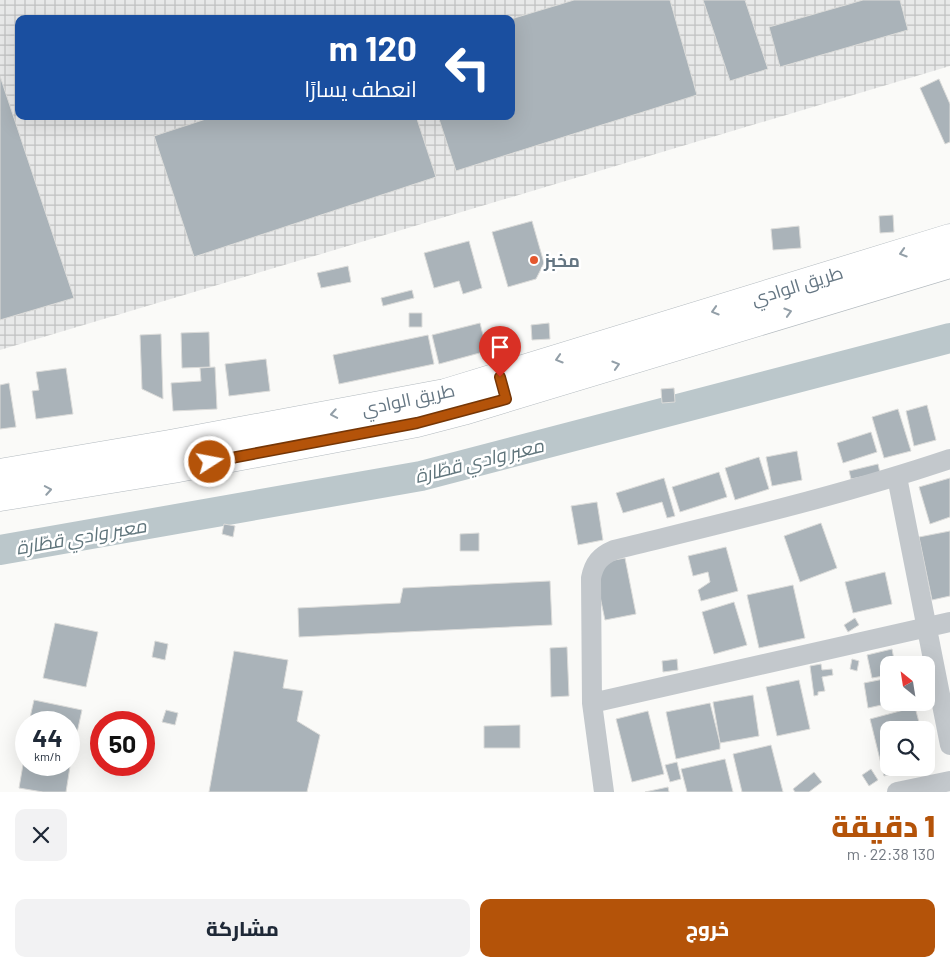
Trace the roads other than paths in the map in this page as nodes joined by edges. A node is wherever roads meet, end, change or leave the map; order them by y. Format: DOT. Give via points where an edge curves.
graph roads {
  1 [pos="943,254"];
  2 [pos="503,388"];
  3 [pos="950,459"];
  4 [pos="0,473"];
  5 [pos="897,477"];
  6 [pos="0,497"];
  7 [pos="950,622"];
  8 [pos="927,628"];
  9 [pos="592,703"];
  10 [pos="950,744"];
  11 [pos="950,780"];
  12 [pos="604,792"];
  13 [pos="897,792"];
  1 -- 2 [label="main road, طريق الوادي"];
  2 -- 4 [label="main road, طريق الوادي, one-way" via="444,393"];
  6 -- 2 [label="main road, طريق الوادي, one-way" via="173,469 417,423"];
  3 -- 5 [label="street"];
  5 -- 8 [label="street"];
  5 -- 9 [label="street" via="605,554 594,566 591,578"];
  7 -- 8 [label="street"];
  8 -- 9 [label="street"];
  8 -- 10 [label="street"];
  9 -- 12 [label="street"];
  11 -- 13 [label="street"];
}
